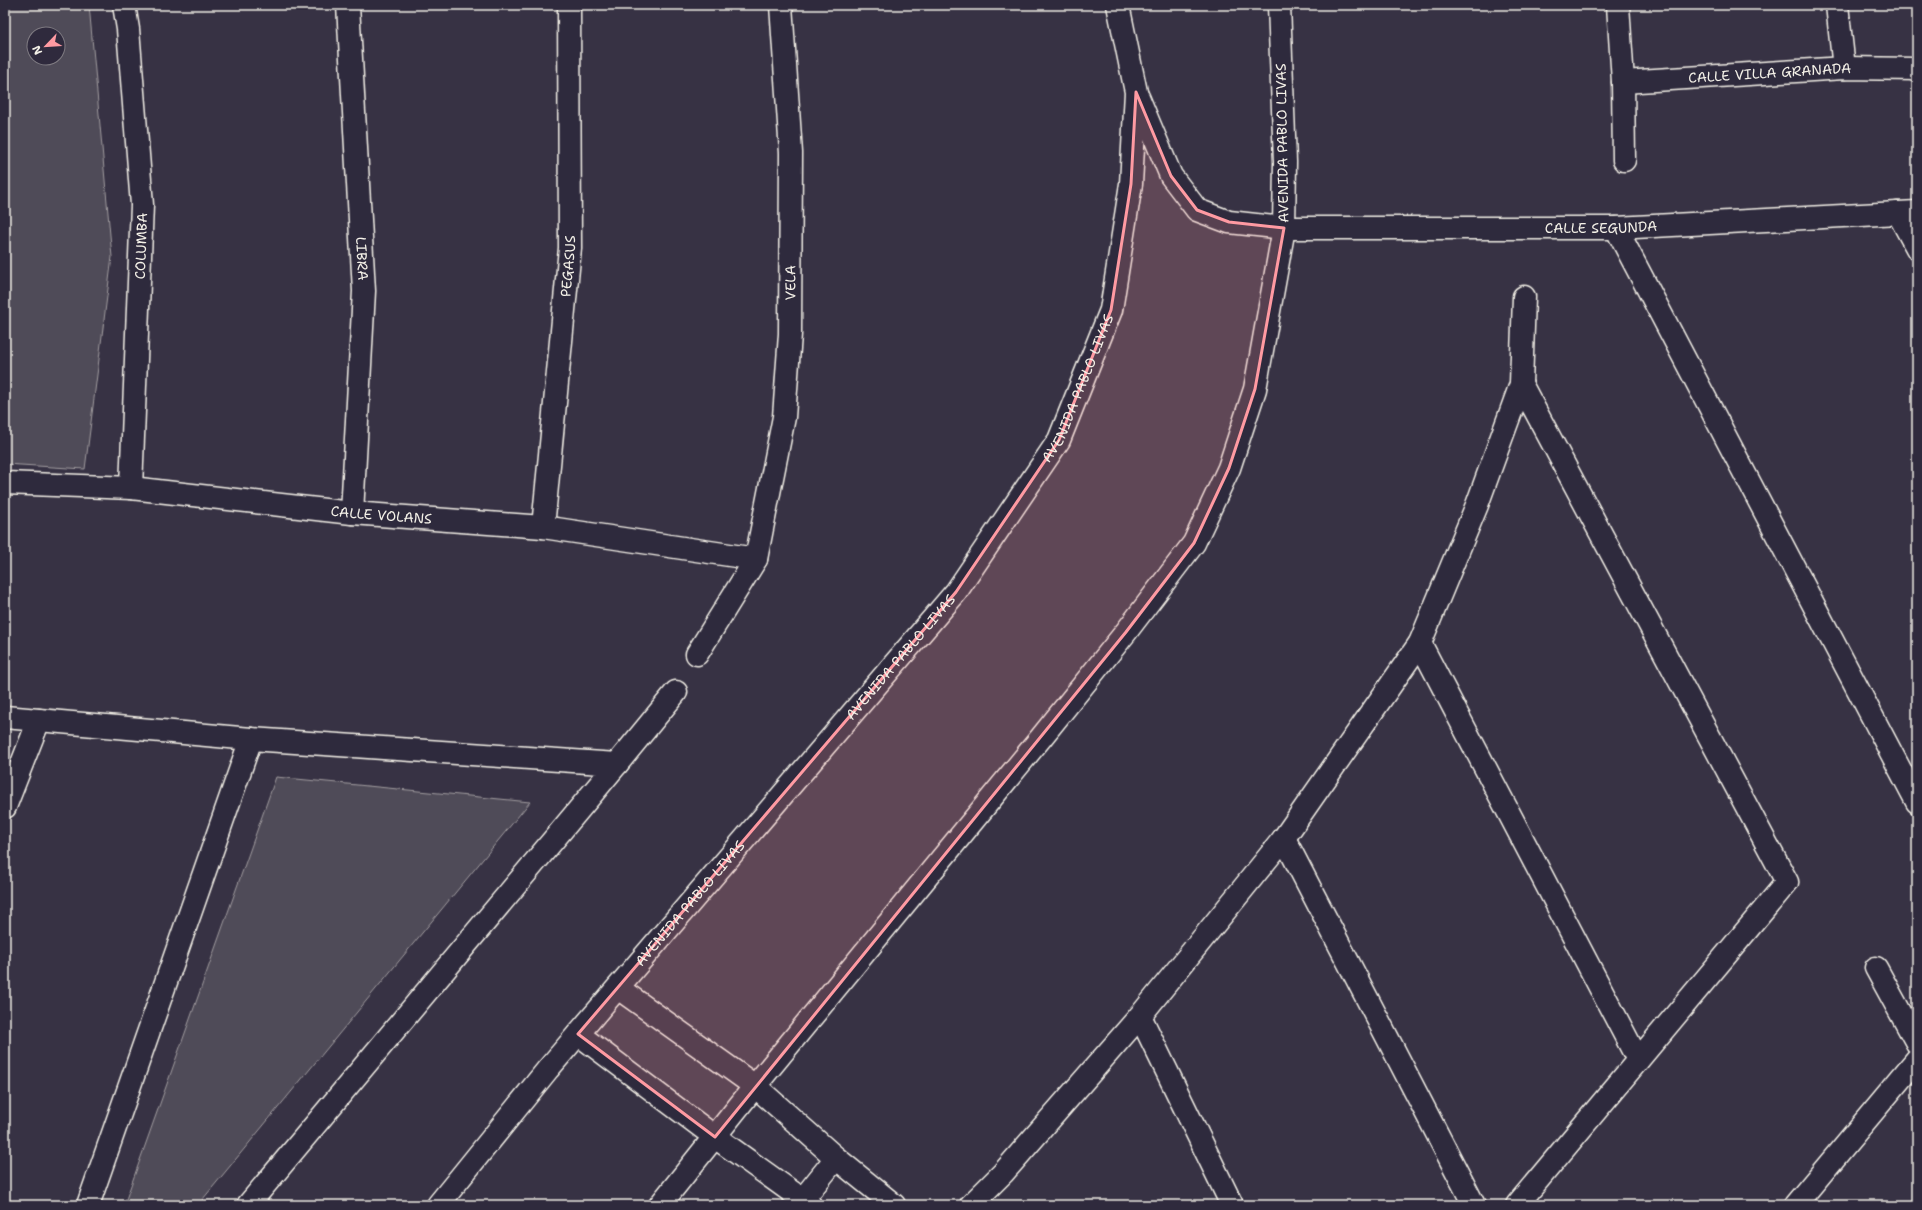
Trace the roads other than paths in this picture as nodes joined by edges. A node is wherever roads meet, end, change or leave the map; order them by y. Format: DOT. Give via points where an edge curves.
graph roads {
  1 [pos="124,5"];
  2 [pos="348,5"];
  3 [pos="569,5"];
  4 [pos="781,5"];
  5 [pos="1118,5"];
  6 [pos="1279,5"];
  7 [pos="1618,5"];
  8 [pos="1837,5"];
  9 [pos="1844,68"];
  10 [pos="1917,69"];
  11 [pos="1623,82"];
  12 [pos="1136,92"];
  13 [pos="1624,160"];
  14 [pos="1908,212"];
  15 [pos="1284,228"];
  16 [pos="1616,228"];
  17 [pos="1917,248"];
  18 [pos="1524,297"];
  19 [pos="1521,384"];
  20 [pos="5,483"];
  21 [pos="131,488"];
  22 [pos="352,513"];
  23 [pos="543,527"];
  24 [pos="756,558"];
  25 [pos="1420,643"];
  26 [pos="697,654"];
  27 [pos="676,692"];
  28 [pos="5,717"];
  29 [pos="39,720"];
  30 [pos="251,739"];
  31 [pos="617,764"];
  32 [pos="1917,802"];
  33 [pos="5,807"];
  34 [pos="1284,838"];
  35 [pos="1876,968"];
  36 [pos="618,988"];
  37 [pos="1140,1016"];
  38 [pos="578,1034"];
  39 [pos="1917,1043"];
  40 [pos="1917,1059"];
  41 [pos="1638,1060"];
  42 [pos="755,1086"];
  43 [pos="715,1137"];
  44 [pos="836,1158"];
  45 [pos="806,1202"];
  46 [pos="88,1205"];
  47 [pos="248,1205"];
  48 [pos="438,1205"];
  49 [pos="660,1205"];
  50 [pos="894,1205"];
  51 [pos="971,1205"];
  52 [pos="1232,1205"];
  53 [pos="1474,1205"];
  54 [pos="1517,1205"];
  55 [pos="1795,1205"];
  1 -- 21 [label="street, COLUMBA" via="142,205"];
  2 -- 22 [label="street, LIBRA" via="364,291"];
  3 -- 23 [label="street, PEGASUS" via="570,248"];
  4 -- 24 [label="street, VELA" via="791,153 790,334 784,417"];
  5 -- 12 [label="street, AVENIDA PABLO LIVAS"];
  6 -- 15 [label="street, AVENIDA PABLO LIVAS" via="1285,162"];
  7 -- 11 [label="street"];
  8 -- 9 [label="street"];
  9 -- 10 [label="street, CALLE VILLA GRANADA"];
  9 -- 11 [label="street, CALLE VILLA GRANADA"];
  11 -- 13 [label="street"];
  12 -- 15 [label="street, CALLE SEGUNDA" via="1171,176 1197,210 1229,222"];
  12 -- 36 [label="street, AVENIDA PABLO LIVAS" via="1131,184 1111,310 1059,440 956,592"];
  14 -- 16 [label="street, CALLE SEGUNDA"];
  14 -- 17 [label="street"];
  15 -- 16 [label="street, CALLE SEGUNDA"];
  15 -- 42 [label="street, AVENIDA PABLO LIVAS" via="1255,389 1229,468 1194,542 1040,739"];
  16 -- 32 [label="street"];
  18 -- 19 [label="street"];
  19 -- 25 [label="street" via="1477,505"];
  19 -- 41 [label="street" via="1787,882"];
  20 -- 21 [label="street, CALLE VOLANS"];
  21 -- 22 [label="street, CALLE VOLANS"];
  22 -- 23 [label="street, CALLE VOLANS"];
  23 -- 24 [label="street, CALLE VOLANS"];
  24 -- 26 [label="street"];
  25 -- 34 [label="street"];
  25 -- 41 [label="street"];
  27 -- 31 [label="street"];
  28 -- 29 [label="street"];
  29 -- 30 [label="street"];
  29 -- 33 [label="street"];
  30 -- 31 [label="street"];
  30 -- 46 [label="street"];
  31 -- 47 [label="street"];
  34 -- 37 [label="street"];
  34 -- 53 [label="street"];
  35 -- 39 [label="street"];
  36 -- 38 [label="street, AVENIDA PABLO LIVAS"];
  36 -- 42 [label="street"];
  37 -- 51 [label="street" via="1003,1173"];
  37 -- 52 [label="street"];
  38 -- 43 [label="street"];
  38 -- 48 [label="street, AVENIDA PABLO LIVAS"];
  40 -- 55 [label="street"];
  41 -- 54 [label="street"];
  42 -- 43 [label="street, AVENIDA PABLO LIVAS"];
  42 -- 44 [label="street"];
  43 -- 45 [label="street"];
  43 -- 49 [label="street, AVENIDA PABLO LIVAS"];
  44 -- 45 [label="street"];
  44 -- 50 [label="street"];
}
